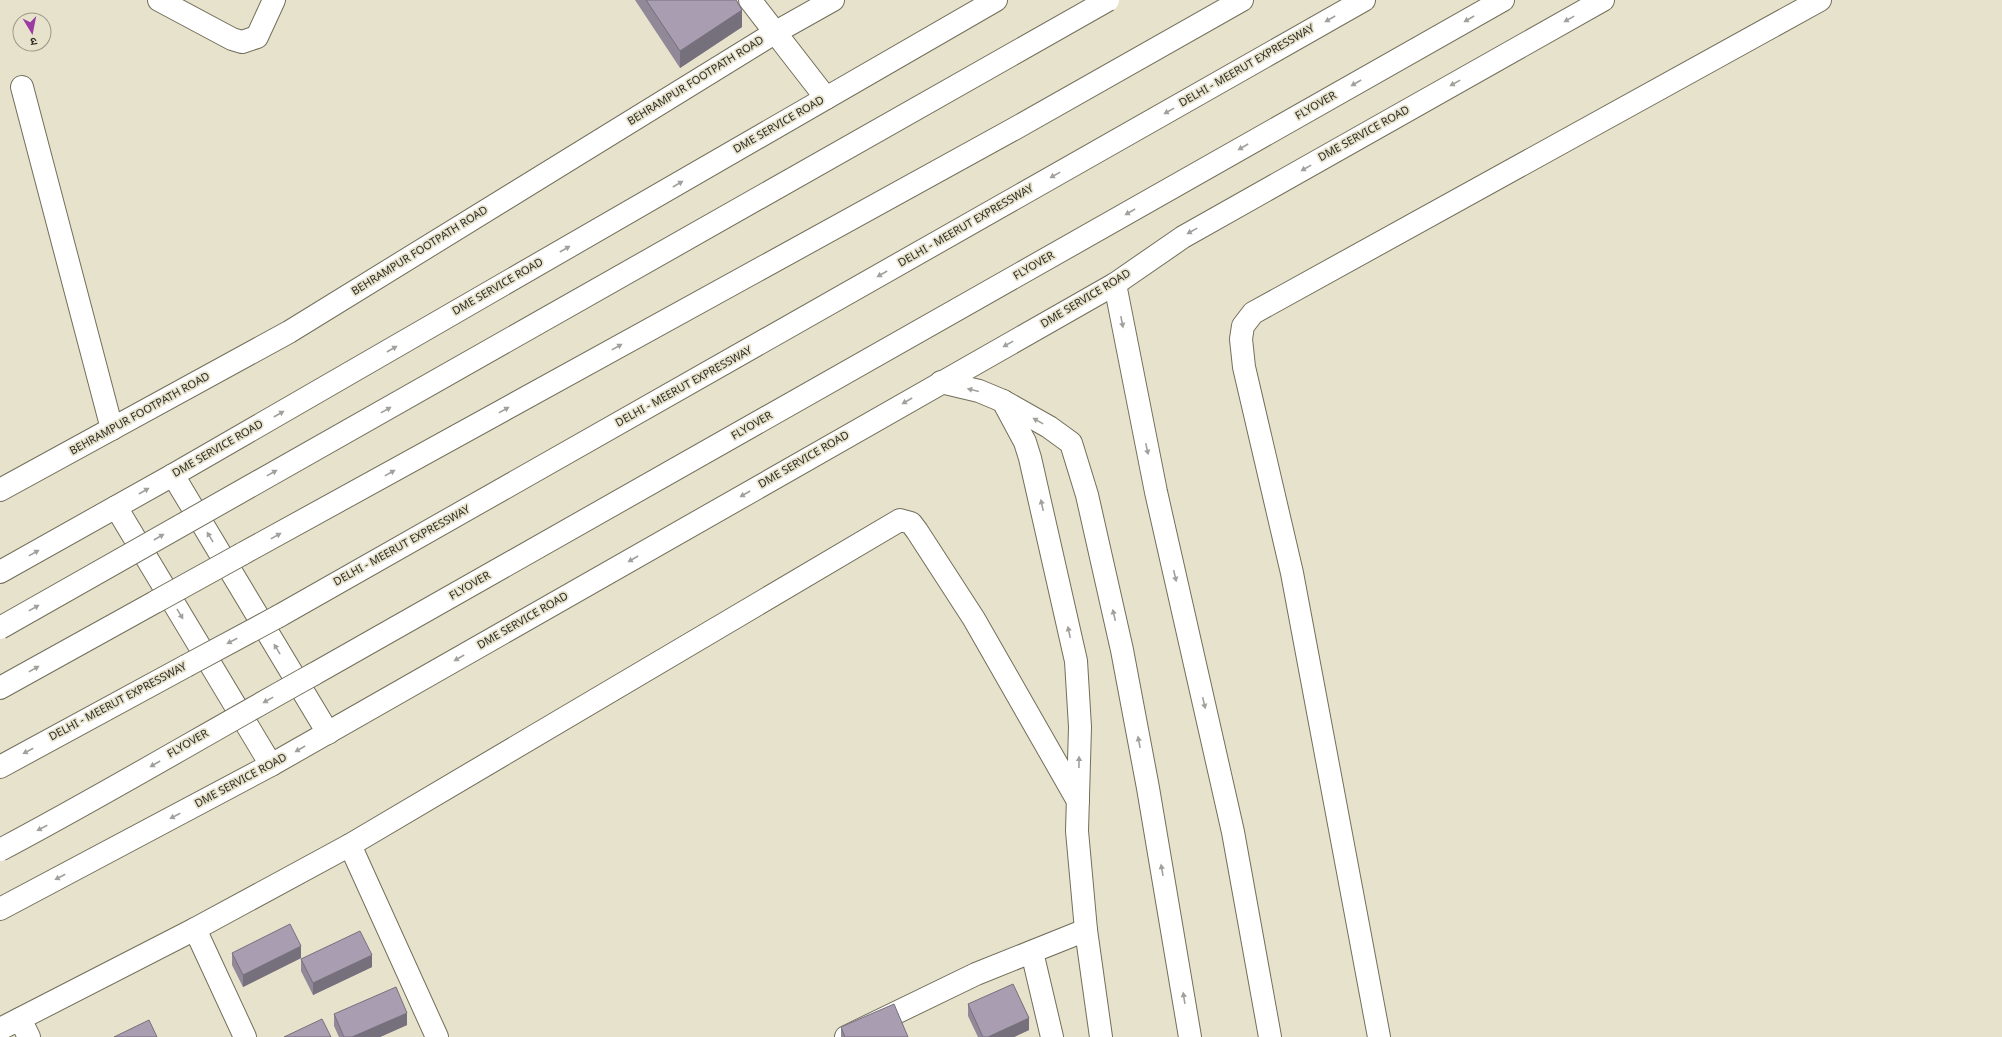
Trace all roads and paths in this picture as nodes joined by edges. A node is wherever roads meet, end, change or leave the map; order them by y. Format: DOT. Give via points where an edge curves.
graph roads {
  1 [pos="159,0"];
  2 [pos="274,0"];
  3 [pos="750,0"];
  4 [pos="833,0"];
  5 [pos="996,0"];
  6 [pos="1108,0"];
  7 [pos="1242,0"];
  8 [pos="1364,0"];
  9 [pos="1503,0"];
  10 [pos="1603,0"];
  11 [pos="1820,0"];
  12 [pos="776,32"];
  13 [pos="22,87"];
  14 [pos="826,98"];
  15 [pos="1115,284"];
  16 [pos="941,382"];
  17 [pos="1003,401"];
  18 [pos="112,429"];
  19 [pos="173,475"];
  20 [pos="0,490"];
  21 [pos="116,507"];
  22 [pos="0,572"];
  23 [pos="0,628"];
  24 [pos="0,688"];
  25 [pos="328,733"];
  26 [pos="271,765"];
  27 [pos="0,767"];
  28 [pos="1078,800"];
  29 [pos="350,845"];
  30 [pos="0,850"];
  31 [pos="0,909"];
  32 [pos="195,929"];
  33 [pos="1086,930"];
  34 [pos="1032,952"];
  35 [pos="25,1028"];
  36 [pos="0,1029"];
  37 [pos="245,1037"];
  38 [pos="437,1037"];
  39 [pos="846,1037"];
  40 [pos="1052,1037"];
  41 [pos="1101,1037"];
  42 [pos="1190,1037"];
  43 [pos="1270,1037"];
  44 [pos="1379,1037"];
  1 -- 2 [label="main road" via="232,40 242,42 257,37"];
  3 -- 12 [label="main road"];
  4 -- 12 [label="main road, BEHRAMPUR FOOTPATH ROAD"];
  5 -- 14 [label="main road, DME SERVICE ROAD"];
  23 -- 6 [label="main road, one-way, bridge"];
  24 -- 7 [label="main road, one-way, bridge" via="1014,129"];
  8 -- 27 [label="main road, DELHI - MEERUT EXPRESSWAY, one-way, bridge" via="279,616"];
  9 -- 30 [label="main road, FLYOVER, one-way, bridge" via="221,725 66,816"];
  10 -- 15 [label="main road, DME SERVICE ROAD, one-way" via="1183,237"];
  11 -- 44 [label="main road" via="1253,314 1243,326 1241,340 1244,367 1292,573"];
  12 -- 14 [label="main road"];
  12 -- 18 [label="main road, BEHRAMPUR FOOTPATH ROAD" via="289,332"];
  13 -- 18 [label="main road"];
  19 -- 14 [label="main road, DME SERVICE ROAD, one-way"];
  15 -- 16 [label="main road, DME SERVICE ROAD, one-way"];
  15 -- 43 [label="main road, one-way" via="1156,492 1233,832"];
  17 -- 16 [label="main road, one-way" via="979,391"];
  16 -- 25 [label="main road, DME SERVICE ROAD, one-way"];
  28 -- 17 [label="main road, one-way" via="1080,727 1076,661 1034,470 1025,442"];
  42 -- 17 [label="main road, one-way" via="1123,658 1086,495 1070,442"];
  18 -- 20 [label="main road, BEHRAMPUR FOOTPATH ROAD"];
  21 -- 19 [label="main road, DME SERVICE ROAD, one-way"];
  25 -- 19 [label="main road, one-way"];
  22 -- 21 [label="main road, DME SERVICE ROAD, one-way"];
  21 -- 26 [label="main road, one-way"];
  25 -- 26 [label="main road, DME SERVICE ROAD, one-way"];
  26 -- 31 [label="main road, DME SERVICE ROAD, one-way"];
  28 -- 29 [label="main road" via="970,613 911,522 900,520"];
  28 -- 33 [label="main road" via="1077,831"];
  29 -- 32 [label="main road"];
  29 -- 38 [label="main road"];
  32 -- 35 [label="main road"];
  32 -- 37 [label="main road"];
  33 -- 34 [label="main road"];
  33 -- 41 [label="main road"];
  34 -- 39 [label="main road" via="976,974"];
  34 -- 40 [label="main road"];
  35 -- 36 [label="main road"];
}
